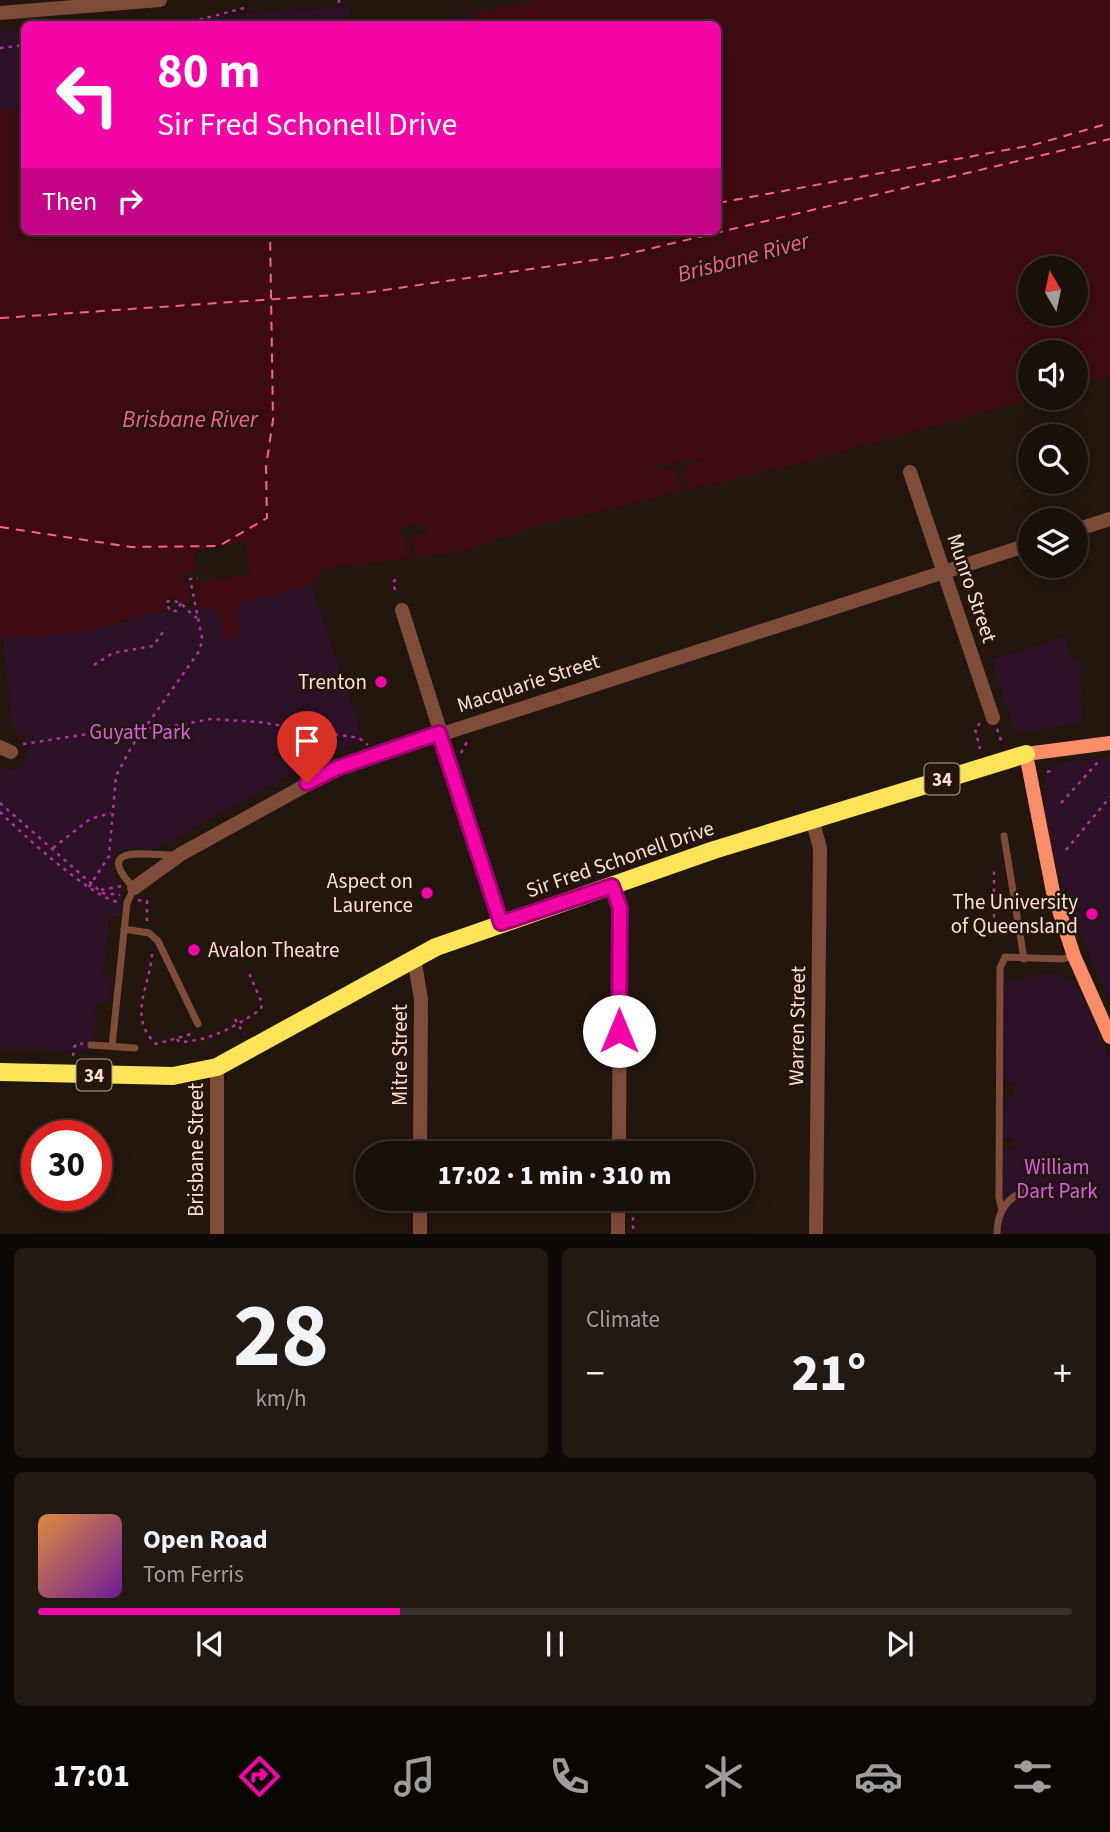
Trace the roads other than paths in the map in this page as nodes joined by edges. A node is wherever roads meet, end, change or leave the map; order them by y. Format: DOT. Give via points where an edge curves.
graph roads {
  1 [pos="160,0"];
  2 [pos="113,2"];
  3 [pos="0,13"];
  4 [pos="910,472"];
  5 [pos="1110,519"];
  6 [pos="1088,526"];
  7 [pos="1018,548"];
  8 [pos="944,572"];
  9 [pos="402,610"];
  10 [pos="990,720"];
  11 [pos="439,733"];
  12 [pos="1110,743"];
  13 [pos="1026,754"];
  14 [pos="812,820"];
  15 [pos="1004,836"];
  16 [pos="181,854"];
  17 [pos="612,886"];
  18 [pos="133,894"];
  19 [pos="501,923"];
  20 [pos="124,929"];
  21 [pos="1074,956"];
  22 [pos="414,958"];
  23 [pos="1024,958"];
  24 [pos="201,1026"];
  25 [pos="1110,1037"];
  26 [pos="91,1045"];
  27 [pos="113,1046"];
  28 [pos="135,1048"];
  29 [pos="217,1067"];
  30 [pos="0,1072"];
  31 [pos="420,1141"];
  32 [pos="619,1141"];
  33 [pos="1022,1192"];
  34 [pos="1002,1210"];
  35 [pos="420,1211"];
  36 [pos="618,1211"];
  37 [pos="217,1234"];
  38 [pos="420,1234"];
  39 [pos="618,1234"];
  40 [pos="816,1234"];
  41 [pos="997,1234"];
  1 -- 2 [label="street"];
  2 -- 3 [label="street"];
  4 -- 8 [label="street, Munro Street"];
  5 -- 6 [label="street"];
  7 -- 8 [label="street, Macquarie Street"];
  8 -- 10 [label="street, Munro Street"];
  8 -- 11 [label="street, Macquarie Street"];
  9 -- 11 [label="street"];
  11 -- 16 [label="street, Macquarie Street" via="327,773"];
  11 -- 19 [label="street"];
  12 -- 13 [label="main road, Sir Fred Schonell Drive"];
  13 -- 14 [label="main road, Sir Fred Schonell Drive / 34"];
  13 -- 21 [label="main road" via="1048,872"];
  14 -- 17 [label="main road, Sir Fred Schonell Drive / 34"];
  14 -- 40 [label="street, Warren Street" via="820,848"];
  15 -- 23 [label="lane"];
  16 -- 18 [label="street, Macquarie Street" via="146,876"];
  16 -- 18 [label="lane" via="124,855 119,869"];
  17 -- 19 [label="main road, Sir Fred Schonell Drive / 34"];
  17 -- 32 [label="street" via="620,908"];
  18 -- 20 [label="lane"];
  19 -- 22 [label="main road, Sir Fred Schonell Drive / 34"];
  20 -- 24 [label="lane" via="156,938"];
  20 -- 27 [label="lane"];
  21 -- 23 [label="lane"];
  21 -- 25 [label="main road"];
  22 -- 29 [label="main road, Sir Fred Schonell Drive / 34"];
  22 -- 31 [label="street, Mitre Street" via="421,999"];
  23 -- 34 [label="lane" via="1005,957 1000,968"];
  26 -- 27 [label="lane"];
  27 -- 28 [label="lane"];
  29 -- 30 [label="main road, Sir Fred Schonell Drive / 34" via="173,1076"];
  29 -- 37 [label="street, Brisbane Street"];
  33 -- 34 [label="lane" via="1009,1198"];
  34 -- 41 [label="lane"];
  35 -- 38 [label="street"];
  36 -- 39 [label="street"];
}
